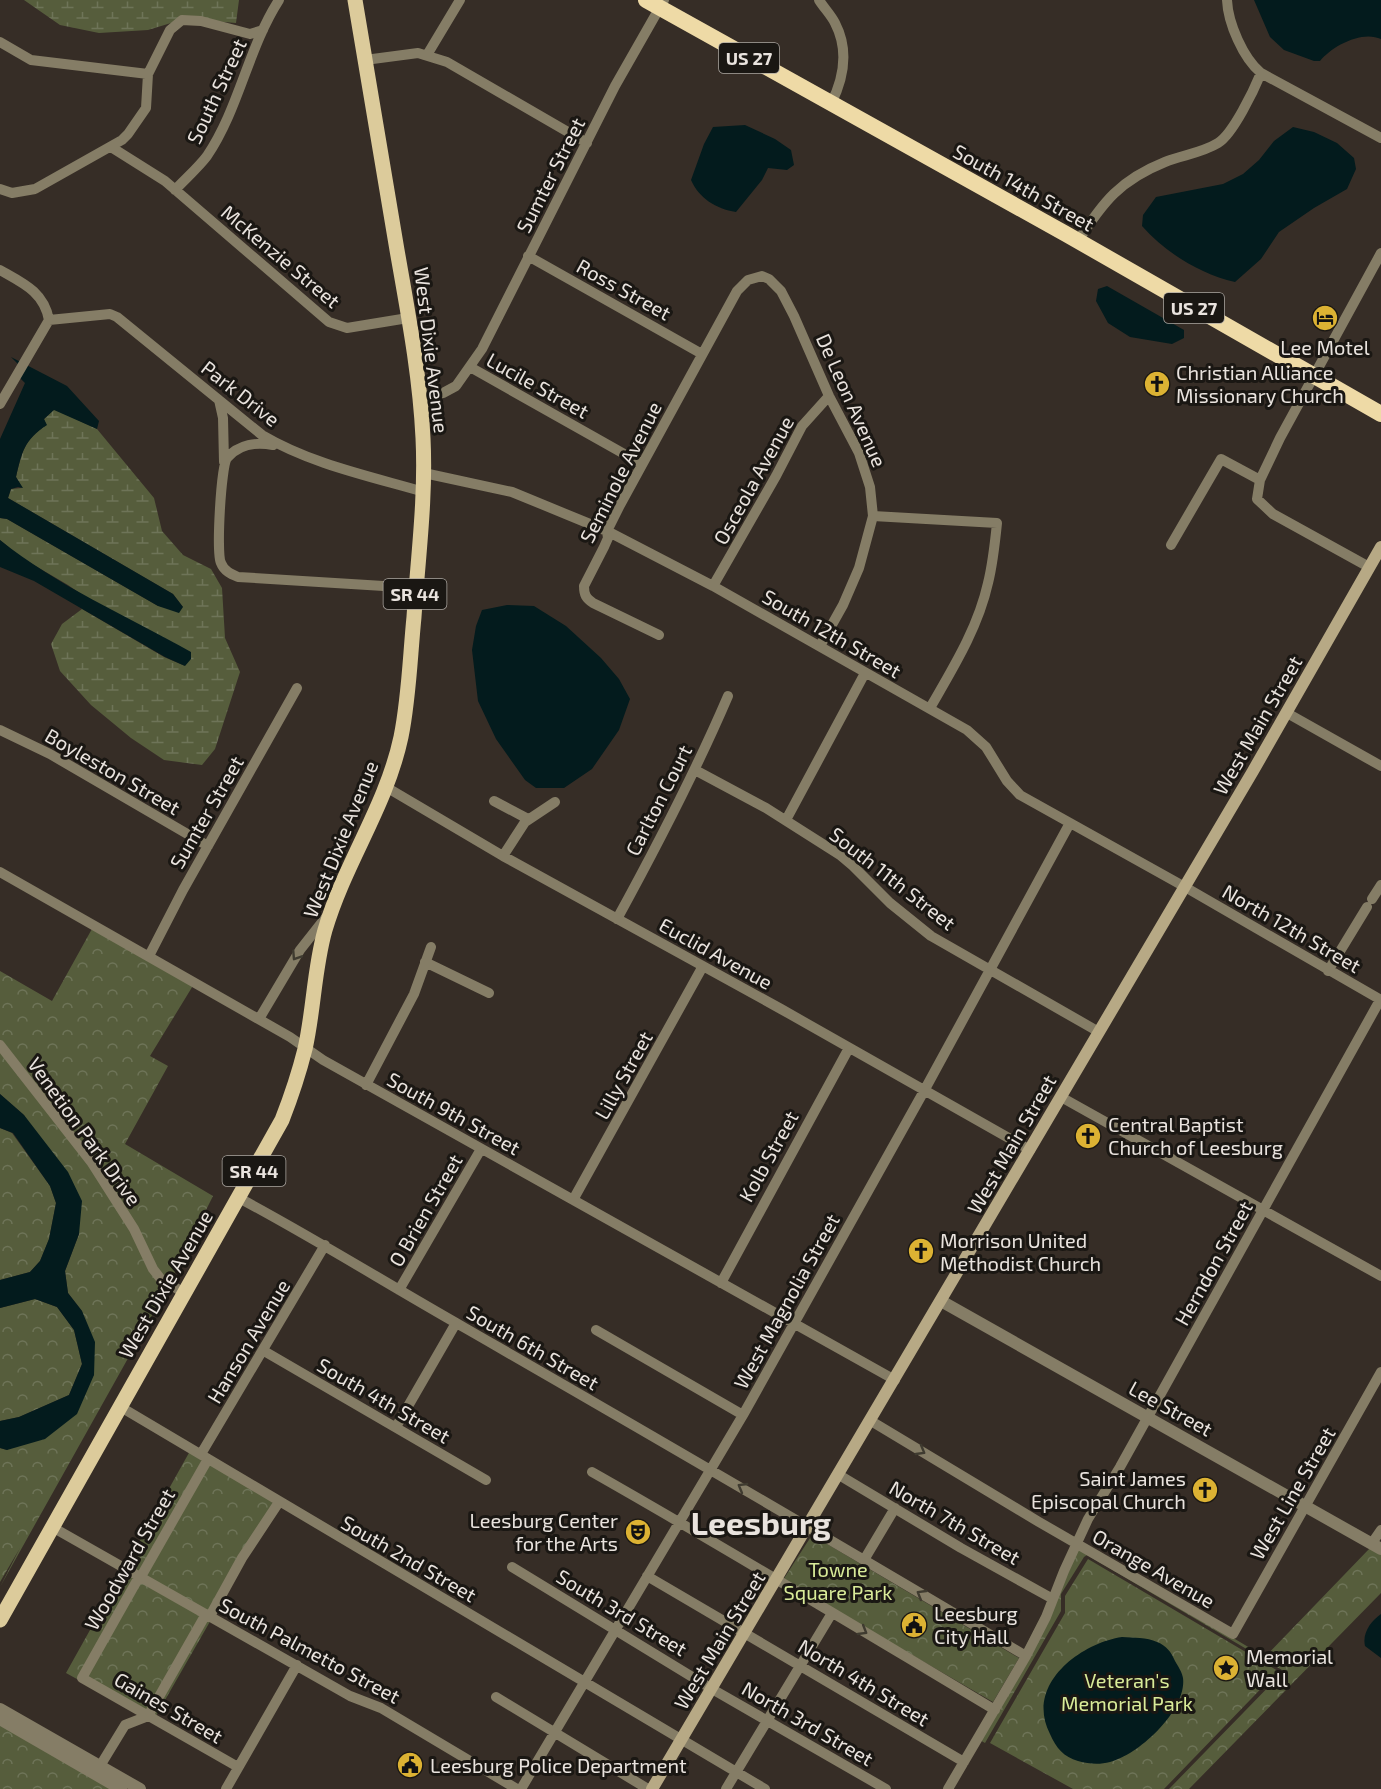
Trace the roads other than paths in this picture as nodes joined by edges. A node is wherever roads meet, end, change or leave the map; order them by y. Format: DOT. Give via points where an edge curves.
graph roads {
  1 [pos="279,0"];
  2 [pos="355,0"];
  3 [pos="460,0"];
  4 [pos="819,0"];
  5 [pos="1227,0"];
  6 [pos="657,3"];
  7 [pos="263,30"];
  8 [pos="0,42"];
  9 [pos="427,55"];
  10 [pos="365,60"];
  11 [pos="1261,73"];
  12 [pos="148,74"];
  13 [pos="831,104"];
  14 [pos="1381,138"];
  15 [pos="586,143"];
  16 [pos="111,147"];
  17 [pos="0,189"];
  18 [pos="175,190"];
  19 [pos="1078,242"];
  20 [pos="1381,254"];
  21 [pos="528,256"];
  22 [pos="0,270"];
  23 [pos="736,292"];
  24 [pos="408,318"];
  25 [pos="49,320"];
  26 [pos="702,354"];
  27 [pos="470,367"];
  28 [pos="1314,376"];
  29 [pos="829,396"];
  30 [pos="420,397"];
  31 [pos="219,400"];
  32 [pos="0,404"];
  33 [pos="1381,414"];
  34 [pos="280,446"];
  35 [pos="225,462"];
  36 [pos="642,464"];
  37 [pos="424,473"];
  38 [pos="1260,480"];
  39 [pos="423,492"];
  40 [pos="873,516"];
  41 [pos="607,531"];
  42 [pos="1171,545"];
  43 [pos="1381,547"];
  44 [pos="1369,567"];
  45 [pos="713,586"];
  46 [pos="416,588"];
  47 [pos="659,635"];
  48 [pos="820,646"];
  49 [pos="865,673"];
  50 [pos="297,688"];
  51 [pos="728,696"];
  52 [pos="930,708"];
  53 [pos="1287,713"];
  54 [pos="0,730"];
  55 [pos="1381,766"];
  56 [pos="695,770"];
  57 [pos="386,788"];
  58 [pos="494,801"];
  59 [pos="555,802"];
  60 [pos="528,819"];
  61 [pos="786,820"];
  62 [pos="1070,823"];
  63 [pos="208,846"];
  64 [pos="502,856"];
  65 [pos="0,872"];
  66 [pos="1381,885"];
  67 [pos="1185,887"];
  68 [pos="332,910"];
  69 [pos="617,919"];
  70 [pos="431,947"];
  71 [pos="148,956"];
  72 [pos="425,962"];
  73 [pos="703,966"];
  74 [pos="990,970"];
  75 [pos="1328,971"];
  76 [pos="489,993"];
  77 [pos="1381,1000"];
  78 [pos="259,1019"];
  79 [pos="1099,1032"];
  80 [pos="0,1045"];
  81 [pos="305,1048"];
  82 [pos="849,1048"];
  83 [pos="366,1084"];
  84 [pos="924,1091"];
  85 [pos="1061,1097"];
  86 [pos="481,1149"];
  87 [pos="1030,1150"];
  88 [pos="239,1198"];
  89 [pos="573,1200"];
  90 [pos="1263,1210"];
  91 [pos="325,1245"];
  92 [pos="1381,1276"];
  93 [pos="721,1283"];
  94 [pos="399,1290"];
  95 [pos="184,1293"];
  96 [pos="941,1301"];
  97 [pos="456,1323"];
  98 [pos="795,1324"];
  99 [pos="596,1330"];
  100 [pos="264,1351"];
  101 [pos="1381,1372"];
  102 [pos="895,1380"];
  103 [pos="119,1406"];
  104 [pos="743,1415"];
  105 [pos="1148,1417"];
  106 [pos="871,1421"];
  107 [pos="396,1427"];
  108 [pos="204,1457"];
  109 [pos="711,1469"];
  110 [pos="592,1472"];
  111 [pos="839,1475"];
  112 [pos="486,1480"];
  113 [pos="279,1502"];
  114 [pos="1305,1505"];
  115 [pos="895,1508"];
  116 [pos="680,1522"];
  117 [pos="52,1527"];
  118 [pos="809,1527"];
  119 [pos="1381,1530"];
  120 [pos="1076,1544"];
  121 [pos="1376,1546"];
  122 [pos="864,1560"];
  123 [pos="512,1567"];
  124 [pos="647,1575"];
  125 [pos="139,1577"];
  126 [pos="776,1581"];
  127 [pos="1053,1599"];
  128 [pos="832,1612"];
  129 [pos="208,1615"];
  130 [pos="0,1620"];
  131 [pos="615,1629"];
  132 [pos="746,1633"];
  133 [pos="1233,1633"];
  134 [pos="1026,1656"];
  135 [pos="297,1665"];
  136 [pos="800,1665"];
  137 [pos="82,1678"];
  138 [pos="584,1682"];
  139 [pos="712,1689"];
  140 [pos="496,1697"];
  141 [pos="0,1709"];
  142 [pos="995,1710"];
  143 [pos="148,1716"];
  144 [pos="0,1719"];
  145 [pos="767,1721"];
  146 [pos="554,1733"];
  147 [pos="682,1739"];
  148 [pos="964,1762"];
  149 [pos="100,1766"];
  150 [pos="238,1767"];
  151 [pos="736,1772"];
  152 [pos="121,1789"];
  153 [pos="140,1789"];
  154 [pos="226,1789"];
  155 [pos="519,1789"];
  156 [pos="650,1789"];
  157 [pos="726,1789"];
  158 [pos="765,1789"];
  159 [pos="885,1789"];
  160 [pos="948,1789"];
  1 -- 7 [label="street, South Street"];
  2 -- 10 [label="main road, West Dixie Avenue / SR 44"];
  3 -- 9 [label="street"];
  4 -- 13 [label="street" via="838,30 844,59 840,86"];
  5 -- 11 [label="street" via="1239,42"];
  6 -- 13 [label="highway, South 14th Street / US 27"];
  6 -- 15 [label="street, Sumter Street"];
  7 -- 12 [label="street" via="250,34 182,20 170,30"];
  7 -- 18 [label="street, South Street" via="215,142 206,158"];
  8 -- 12 [label="street" via="31,60"];
  9 -- 10 [label="street"];
  9 -- 15 [label="street" via="447,62"];
  10 -- 24 [label="main road, West Dixie Avenue / SR 44"];
  11 -- 14 [label="street"];
  11 -- 19 [label="street" via="1226,137 1165,162 1123,185 1101,206"];
  12 -- 16 [label="street" via="146,108 128,134"];
  13 -- 19 [label="highway, South 14th Street / US 27"];
  15 -- 21 [label="street, Sumter Street"];
  16 -- 17 [label="street" via="35,189 12,193"];
  16 -- 18 [label="street, McKenzie Street"];
  18 -- 24 [label="street, McKenzie Street" via="330,322 347,328"];
  19 -- 28 [label="highway, South 14th Street / US 27"];
  20 -- 28 [label="street"];
  21 -- 26 [label="street, Ross Street"];
  21 -- 27 [label="street, Sumter Street"];
  22 -- 25 [label="street" via="39,295"];
  23 -- 26 [label="street, Seminole Avenue"];
  23 -- 29 [label="street, De Leon Avenue" via="757,277 774,283 794,316"];
  24 -- 30 [label="main road, West Dixie Avenue / SR 44"];
  25 -- 31 [label="street, Park Drive" via="110,314 117,317"];
  25 -- 32 [label="street"];
  26 -- 36 [label="street, Seminole Avenue"];
  27 -- 30 [label="street, Lucile Street" via="451,390"];
  27 -- 36 [label="street, Lucile Street"];
  28 -- 33 [label="highway, South 14th Street / US 27"];
  28 -- 38 [label="street"];
  29 -- 40 [label="street, De Leon Avenue" via="864,465"];
  29 -- 45 [label="street, Osceola Avenue" via="798,432"];
  30 -- 37 [label="main road, West Dixie Avenue / SR 44"];
  31 -- 34 [label="street, Park Drive"];
  31 -- 35 [label="street"];
  34 -- 35 [label="street" via="253,443"];
  34 -- 39 [label="street, Park Drive"];
  35 -- 46 [label="street" via="219,558 231,574"];
  36 -- 41 [label="street, Seminole Avenue"];
  37 -- 39 [label="main road, West Dixie Avenue / SR 44"];
  37 -- 41 [label="street, South 12th Street" via="512,492"];
  38 -- 42 [label="street" via="1221,459"];
  38 -- 44 [label="street" via="1256,494 1259,503"];
  39 -- 46 [label="main road, West Dixie Avenue / SR 44"];
  40 -- 48 [label="street, De Leon Avenue" via="851,590"];
  40 -- 52 [label="street" via="997,523 982,603 967,643"];
  41 -- 45 [label="street, South 12th Street"];
  41 -- 47 [label="street, Seminole Avenue" via="608,538 584,586 586,598"];
  43 -- 44 [label="main road, West Main Street"];
  44 -- 53 [label="main road, West Main Street"];
  45 -- 48 [label="street, South 12th Street"];
  46 -- 57 [label="main road, West Dixie Avenue / SR 44" via="405,715"];
  48 -- 49 [label="street, South 12th Street"];
  49 -- 52 [label="street, South 12th Street"];
  49 -- 61 [label="street"];
  50 -- 63 [label="street, Sumter Street"];
  51 -- 56 [label="street, Carlton Court"];
  52 -- 62 [label="street, South 12th Street" via="978,738 1020,795"];
  53 -- 55 [label="street"];
  53 -- 67 [label="main road, West Main Street"];
  54 -- 63 [label="street, Boyleston Street" via="50,754"];
  56 -- 61 [label="street, South 11th Street"];
  56 -- 69 [label="street, Carlton Court"];
  57 -- 64 [label="street, Euclid Avenue"];
  57 -- 68 [label="main road, West Dixie Avenue / SR 44"];
  58 -- 60 [label="street"];
  59 -- 60 [label="street"];
  60 -- 64 [label="street"];
  61 -- 74 [label="street, South 11th Street" via="853,866 924,931"];
  62 -- 67 [label="street, South 12th Street"];
  62 -- 74 [label="street, West Magnolia Street"];
  63 -- 71 [label="street, Sumter Street"];
  64 -- 69 [label="street, Euclid Avenue"];
  65 -- 71 [label="street, South 9th Street"];
  66 -- 75 [label="street"];
  67 -- 75 [label="street, North 12th Street"];
  67 -- 79 [label="main road, West Main Street"];
  68 -- 78 [label="street, one-way" via="300,950"];
  68 -- 81 [label="main road, West Dixie Avenue / SR 44" via="315,971"];
  69 -- 73 [label="street, Euclid Avenue"];
  70 -- 72 [label="street"];
  71 -- 78 [label="street, South 9th Street"];
  72 -- 76 [label="street"];
  72 -- 83 [label="street" via="414,994"];
  73 -- 82 [label="street, Euclid Avenue"];
  73 -- 89 [label="street, Lilly Street"];
  74 -- 79 [label="street, South 11th Street"];
  74 -- 84 [label="street, West Magnolia Street"];
  75 -- 77 [label="street, North 12th Street"];
  77 -- 90 [label="street, Herndon Street"];
  78 -- 81 [label="street, South 9th Street"];
  79 -- 85 [label="main road, West Main Street"];
  80 -- 95 [label="street, Venetion Park Drive" via="92,1163 134,1229 153,1269"];
  81 -- 83 [label="street, South 9th Street"];
  81 -- 88 [label="main road, West Dixie Avenue / SR 44" via="282,1120"];
  82 -- 84 [label="street, Euclid Avenue"];
  82 -- 93 [label="street, Kolb Street"];
  83 -- 86 [label="street, South 9th Street"];
  84 -- 87 [label="street, Euclid Avenue"];
  84 -- 98 [label="street, West Magnolia Street"];
  85 -- 87 [label="main road, West Main Street"];
  85 -- 90 [label="street"];
  86 -- 89 [label="street, South 9th Street"];
  86 -- 94 [label="street, O Brien Street"];
  87 -- 96 [label="main road, West Main Street"];
  88 -- 91 [label="street, South 6th Street"];
  88 -- 95 [label="main road, West Dixie Avenue / SR 44"];
  89 -- 93 [label="street, South 9th Street"];
  90 -- 92 [label="street"];
  90 -- 105 [label="street, Herndon Street"];
  91 -- 94 [label="street, South 6th Street"];
  91 -- 100 [label="street, Hanson Avenue"];
  93 -- 98 [label="street, South 9th Street"];
  94 -- 97 [label="street, South 6th Street"];
  95 -- 103 [label="main road, West Dixie Avenue / SR 44"];
  96 -- 102 [label="main road, West Main Street"];
  96 -- 105 [label="street, Lee Street"];
  97 -- 107 [label="street"];
  97 -- 109 [label="street, South 6th Street"];
  98 -- 102 [label="street, South 9th Street"];
  98 -- 104 [label="street, West Magnolia Street"];
  99 -- 104 [label="street"];
  100 -- 107 [label="street, South 4th Street"];
  100 -- 108 [label="street, Hanson Avenue"];
  101 -- 114 [label="street, West Line Street"];
  102 -- 106 [label="main road, West Main Street"];
  103 -- 108 [label="street, South 2nd Street"];
  103 -- 117 [label="main road, West Dixie Avenue / SR 44"];
  104 -- 109 [label="street, West Magnolia Street"];
  105 -- 114 [label="street, Lee Street"];
  105 -- 120 [label="street, Herndon Street"];
  106 -- 111 [label="main road, West Main Street"];
  106 -- 120 [label="street, Orange Avenue, one-way"];
  107 -- 112 [label="street, South 4th Street"];
  108 -- 113 [label="street, South 2nd Street"];
  108 -- 125 [label="street, Woodward Street" via="165,1536"];
  109 -- 116 [label="street, West Magnolia Street"];
  118 -- 109 [label="street, South 6th Street, one-way"];
  110 -- 116 [label="street"];
  111 -- 115 [label="street, North 7th Street"];
  111 -- 118 [label="main road, West Main Street"];
  113 -- 129 [label="street"];
  113 -- 138 [label="street, South 2nd Street"];
  114 -- 121 [label="street, Lee Street"];
  114 -- 133 [label="street, West Line Street"];
  115 -- 122 [label="street"];
  115 -- 127 [label="street, North 7th Street"];
  116 -- 124 [label="street, West Magnolia Street"];
  116 -- 126 [label="street"];
  117 -- 125 [label="street, South Palmetto Street"];
  117 -- 130 [label="main road, SR 44"];
  118 -- 122 [label="street, South 6th Street"];
  118 -- 126 [label="main road, West Main Street"];
  119 -- 121 [label="street"];
  120 -- 127 [label="street, Herndon Street"];
  120 -- 133 [label="street, Orange Avenue"];
  134 -- 122 [label="street, South 6th Street, one-way"];
  123 -- 131 [label="street, South 3rd Street"];
  124 -- 131 [label="street, West Magnolia Street"];
  124 -- 132 [label="street"];
  125 -- 129 [label="street, South Palmetto Street"];
  125 -- 137 [label="street, Woodward Street"];
  126 -- 128 [label="street"];
  126 -- 132 [label="main road, West Main Street"];
  127 -- 134 [label="street, Herndon Street"];
  128 -- 136 [label="street"];
  128 -- 142 [label="street, one-way"];
  129 -- 135 [label="street, South Palmetto Street"];
  129 -- 143 [label="street"];
  131 -- 138 [label="street, West Magnolia Street"];
  131 -- 139 [label="street, South 3rd Street"];
  132 -- 136 [label="street, North 4th Street"];
  132 -- 139 [label="main road, West Main Street"];
  134 -- 142 [label="street, Herndon Street"];
  135 -- 150 [label="street"];
  135 -- 155 [label="street, South Palmetto Street" via="350,1696 381,1708"];
  136 -- 145 [label="street"];
  136 -- 148 [label="street, North 4th Street"];
  137 -- 143 [label="street, Gaines Street"];
  138 -- 146 [label="street, West Magnolia Street"];
  138 -- 147 [label="street, South 2nd Street"];
  139 -- 145 [label="street, North 3rd Street"];
  139 -- 147 [label="main road, West Main Street"];
  140 -- 146 [label="street"];
  141 -- 149 [label="street"];
  142 -- 148 [label="street, Herndon Street"];
  143 -- 149 [label="street" via="125,1725"];
  143 -- 150 [label="street, Gaines Street"];
  144 -- 152 [label="street"];
  145 -- 151 [label="street"];
  145 -- 159 [label="street, North 3rd Street"];
  146 -- 155 [label="street, West Magnolia Street"];
  146 -- 156 [label="street"];
  147 -- 151 [label="street, South 2nd Street"];
  147 -- 156 [label="main road, West Main Street"];
  148 -- 160 [label="street, Herndon Street"];
  149 -- 153 [label="street"];
  150 -- 154 [label="street"];
  151 -- 157 [label="street"];
  151 -- 158 [label="street, South 2nd Street"];
}
